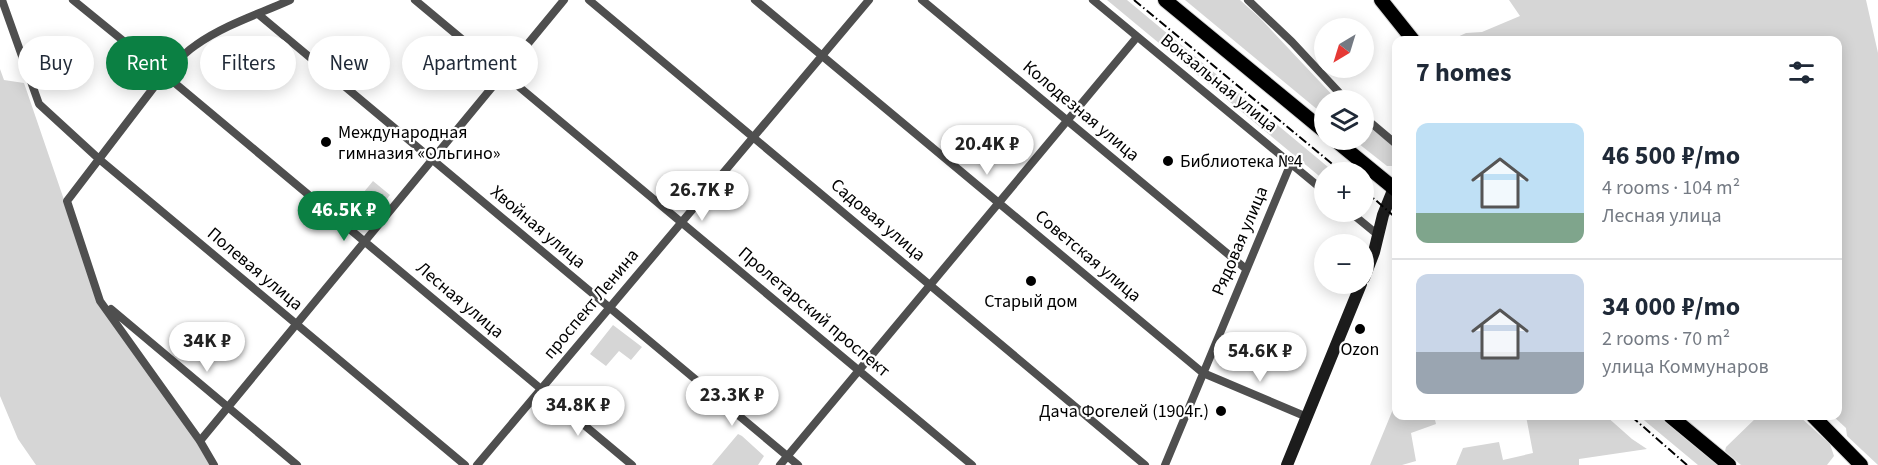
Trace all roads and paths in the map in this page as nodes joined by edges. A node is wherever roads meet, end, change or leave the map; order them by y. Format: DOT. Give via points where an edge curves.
graph roads {
  1 [pos="2,0"];
  2 [pos="73,0"];
  3 [pos="290,0"];
  4 [pos="415,0"];
  5 [pos="564,0"];
  6 [pos="589,0"];
  7 [pos="755,0"];
  8 [pos="869,0"];
  9 [pos="922,0"];
  10 [pos="1093,0"];
  11 [pos="1165,0"];
  12 [pos="1248,0"];
  13 [pos="1380,0"];
  14 [pos="258,14"];
  15 [pos="117,36"];
  16 [pos="458,36"];
  17 [pos="534,36"];
  18 [pos="1410,36"];
  19 [pos="1137,37"];
  20 [pos="188,52"];
  21 [pos="822,56"];
  22 [pos="152,90"];
  23 [pos="183,90"];
  24 [pos="490,90"];
  25 [pos="522,90"];
  26 [pos="1337,90"];
  27 [pos="1068,121"];
  28 [pos="1314,123"];
  29 [pos="1374,125"];
  30 [pos="753,137"];
  31 [pos="1392,141"];
  32 [pos="1348,150"];
  33 [pos="99,159"];
  34 [pos="432,160"];
  35 [pos="1291,164"];
  36 [pos="1314,183"];
  37 [pos="1392,184"];
  38 [pos="1392,196"];
  39 [pos="999,203"];
  40 [pos="1362,222"];
  41 [pos="681,223"];
  42 [pos="1378,235"];
  43 [pos="364,242"];
  44 [pos="1374,252"];
  45 [pos="1246,269"];
  46 [pos="930,285"];
  47 [pos="1357,294"];
  48 [pos="100,301"];
  49 [pos="609,308"];
  50 [pos="296,325"];
  51 [pos="859,371"];
  52 [pos="1203,373"];
  53 [pos="541,389"];
  54 [pos="228,407"];
  55 [pos="1306,417"];
  56 [pos="1675,420"];
  57 [pos="1817,420"];
  58 [pos="200,441"];
  59 [pos="788,456"];
  60 [pos="214,465"];
  61 [pos="297,465"];
  62 [pos="465,465"];
  63 [pos="477,465"];
  64 [pos="632,465"];
  65 [pos="780,465"];
  66 [pos="798,465"];
  67 [pos="972,465"];
  68 [pos="1145,465"];
  69 [pos="1165,465"];
  70 [pos="1287,465"];
  71 [pos="1729,465"];
  72 [pos="1861,465"];
  1 -- 33 [label="street, Полевая улица" via="39,105"];
  2 -- 15 [label="street, Лесная улица"];
  3 -- 14 [label="street"];
  4 -- 16 [label="street, Пролетарский проспект"];
  5 -- 17 [label="street"];
  6 -- 30 [label="street, Садовая улица"];
  7 -- 21 [label="street, Советская улица"];
  8 -- 21 [label="street, проспект Ленина"];
  9 -- 27 [label="street, Колодезная улица"];
  10 -- 19 [label="street, Вокзальная улица"];
  11 -- 28 [label="main road"];
  12 -- 26 [label="street"];
  13 -- 18 [label="main road"];
  14 -- 20 [label="street" via="225,28"];
  14 -- 34 [label="street, Хвойная улица"];
  19 -- 27 [label="street"];
  19 -- 35 [label="street, Вокзальная улица"];
  21 -- 30 [label="street, проспект Ленина"];
  21 -- 39 [label="street, Советская улица"];
  22 -- 33 [label="street"];
  23 -- 43 [label="street, Лесная улица"];
  24 -- 34 [label="street"];
  25 -- 41 [label="street, Пролетарский проспект"];
  27 -- 39 [label="street"];
  27 -- 45 [label="street, Колодезная улица"];
  29 -- 31 [label="street"];
  30 -- 41 [label="street, проспект Ленина"];
  30 -- 46 [label="street, Садовая улица"];
  32 -- 37 [label="main road"];
  33 -- 48 [label="street" via="66,201"];
  33 -- 50 [label="street, Полевая улица"];
  34 -- 43 [label="street"];
  34 -- 49 [label="street, Хвойная улица"];
  35 -- 36 [label="street, Вокзальная улица"];
  35 -- 45 [label="street, Рядовая улица"];
  38 -- 42 [label="main road"];
  39 -- 46 [label="street"];
  39 -- 52 [label="street, Советская улица"];
  40 -- 42 [label="street"];
  41 -- 49 [label="street, проспект Ленина"];
  41 -- 51 [label="street, Пролетарский проспект"];
  42 -- 44 [label="main road"];
  43 -- 50 [label="street"];
  43 -- 53 [label="street, Лесная улица"];
  45 -- 52 [label="street, Рядовая улица"];
  46 -- 51 [label="street"];
  46 -- 68 [label="street, Садовая улица"];
  47 -- 55 [label="main road"];
  48 -- 54 [label="street"];
  48 -- 58 [label="street"];
  49 -- 53 [label="street, проспект Ленина"];
  49 -- 59 [label="street, Хвойная улица"];
  50 -- 54 [label="street"];
  50 -- 62 [label="street, Полевая улица"];
  51 -- 59 [label="street"];
  51 -- 67 [label="street, Пролетарский проспект"];
  52 -- 55 [label="street, Советская улица"];
  52 -- 69 [label="street, Рядовая улица"];
  53 -- 63 [label="street, проспект Ленина"];
  53 -- 64 [label="street, Лесная улица"];
  54 -- 58 [label="street"];
  54 -- 61 [label="street"];
  55 -- 70 [label="main road"];
  56 -- 71 [label="main road"];
  57 -- 72 [label="main road"];
  58 -- 60 [label="street"];
  59 -- 65 [label="street"];
  59 -- 66 [label="street, Хвойная улица"];
}
